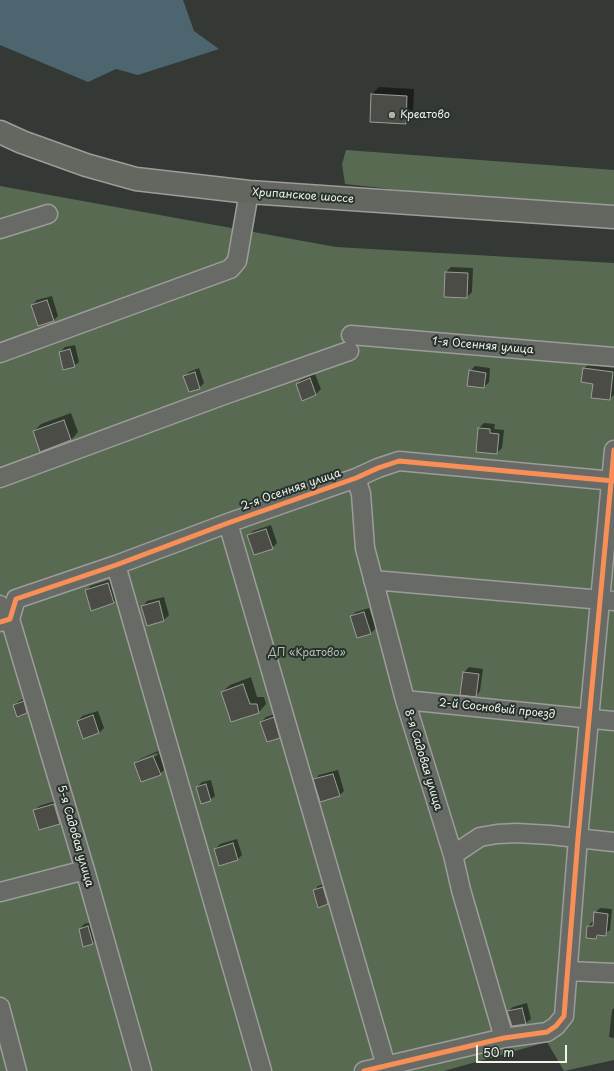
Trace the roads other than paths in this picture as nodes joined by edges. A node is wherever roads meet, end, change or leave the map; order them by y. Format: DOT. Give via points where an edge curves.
graph roads {
  1 [pos="0,132"];
  2 [pos="249,192"];
  3 [pos="48,214"];
  4 [pos="614,217"];
  5 [pos="0,229"];
  6 [pos="0,353"];
  7 [pos="614,357"];
  8 [pos="614,450"];
  9 [pos="0,478"];
  10 [pos="356,478"];
  11 [pos="613,481"];
  12 [pos="228,523"];
  13 [pos="116,565"];
  14 [pos="373,580"];
  15 [pos="607,601"];
  16 [pos="3,615"];
  17 [pos="405,700"];
  18 [pos="589,719"];
  19 [pos="614,721"];
  20 [pos="578,838"];
  21 [pos="614,842"];
  22 [pos="453,854"];
  23 [pos="85,870"];
  24 [pos="0,892"];
  25 [pos="568,971"];
  26 [pos="614,973"];
  27 [pos="0,1007"];
  28 [pos="504,1038"];
  29 [pos="386,1066"];
  30 [pos="17,1071"];
  31 [pos="142,1071"];
  32 [pos="262,1071"];
  33 [pos="364,1071"];
  1 -- 2 [label="main road, Хрипанское шоссе" via="86,165 136,179"];
  2 -- 4 [label="main road, Хрипанское шоссе"];
  2 -- 6 [label="street" via="237,261 230,269"];
  3 -- 5 [label="street"];
  7 -- 9 [label="street, 1-я Осенняя улица" via="350,343 224,395"];
  8 -- 11 [label="street"];
  10 -- 11 [label="street, 2-я Осенняя улица" via="399,461"];
  10 -- 12 [label="street, 2-я Осенняя улица"];
  10 -- 14 [label="street, 8-я Садовая улица" via="361,494 365,548"];
  11 -- 15 [label="street"];
  12 -- 13 [label="street, 2-я Осенняя улица"];
  12 -- 29 [label="street"];
  13 -- 16 [label="street, 2-я Осенняя улица" via="16,599"];
  13 -- 32 [label="street"];
  14 -- 15 [label="street"];
  14 -- 17 [label="street, 8-я Садовая улица"];
  15 -- 18 [label="street"];
  16 -- 23 [label="street, 5-я Садовая улица"];
  17 -- 18 [label="street, 2-й Сосновый проезд"];
  17 -- 22 [label="street, 8-я Садовая улица"];
  18 -- 19 [label="street, 2-й Сосновый проезд"];
  18 -- 20 [label="street"];
  20 -- 21 [label="street"];
  20 -- 22 [label="street" via="497,834 480,837"];
  20 -- 25 [label="street"];
  22 -- 28 [label="street, 8-я Садовая улица"];
  23 -- 24 [label="street"];
  23 -- 31 [label="street, 5-я Садовая улица"];
  25 -- 26 [label="street"];
  25 -- 28 [label="street" via="564,1016 556,1026 547,1032"];
  27 -- 30 [label="street"];
  28 -- 29 [label="street"];
  29 -- 33 [label="street"];
}
